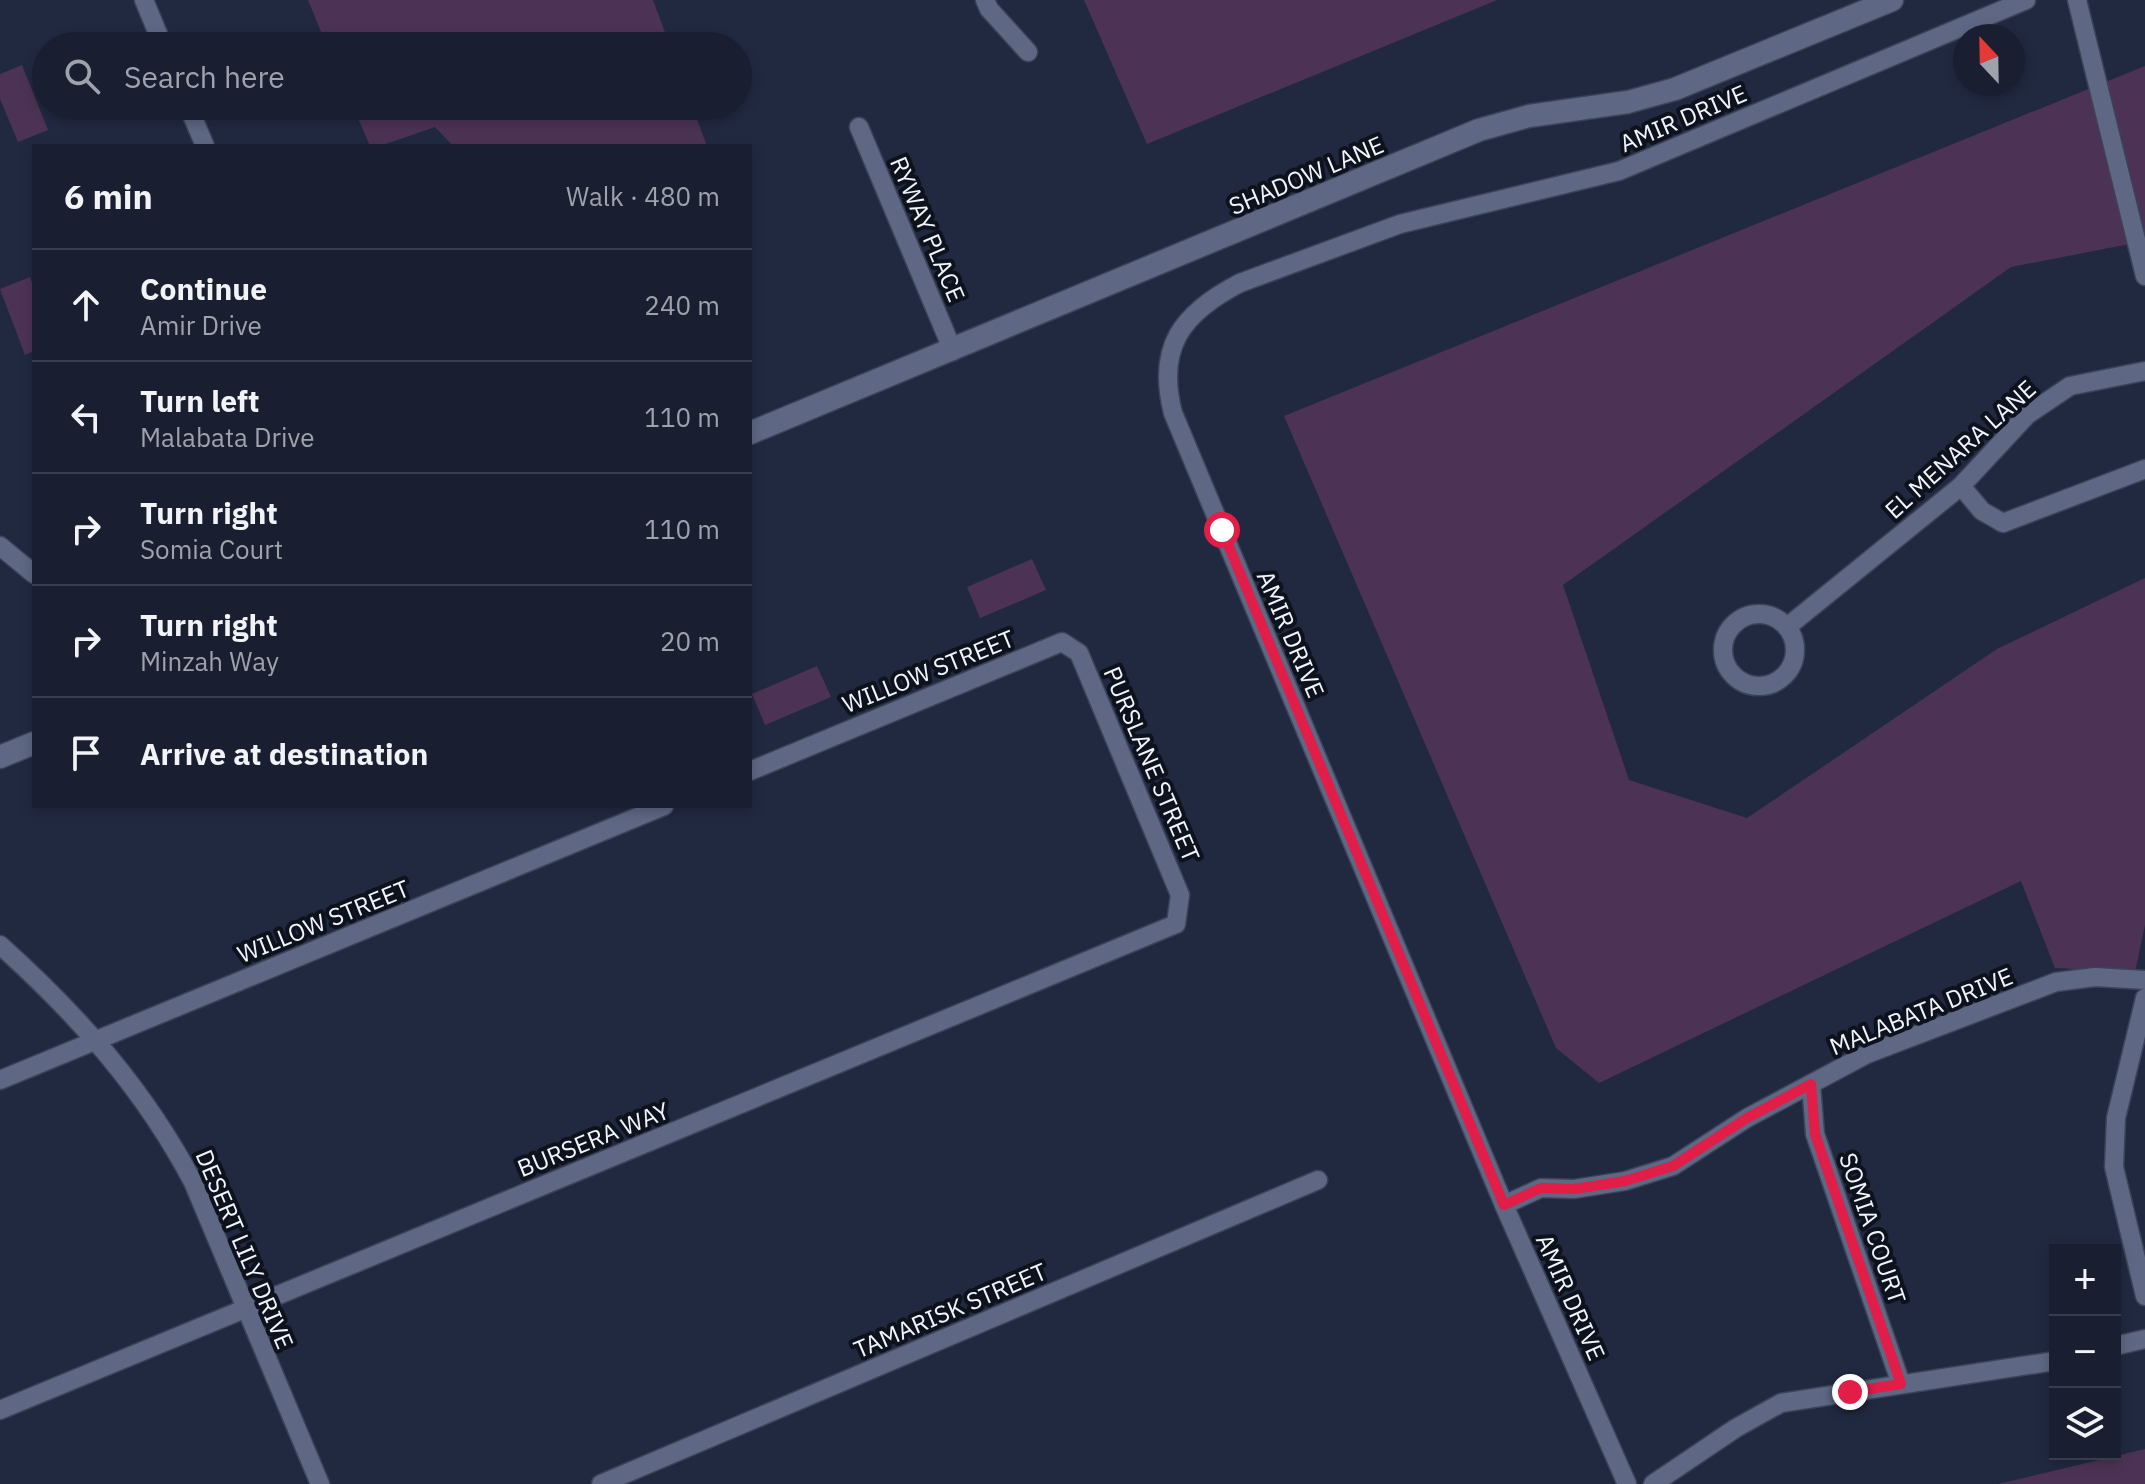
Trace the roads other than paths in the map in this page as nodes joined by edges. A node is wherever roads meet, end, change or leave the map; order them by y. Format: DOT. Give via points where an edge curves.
graph roads {
  1 [pos="144,0"];
  2 [pos="985,0"];
  3 [pos="1892,0"];
  4 [pos="2026,0"];
  5 [pos="2077,0"];
  6 [pos="157,32"];
  7 [pos="1028,52"];
  8 [pos="194,120"];
  9 [pos="859,127"];
  10 [pos="204,144"];
  11 [pos="2145,276"];
  12 [pos="953,351"];
  13 [pos="2145,371"];
  14 [pos="752,432"];
  15 [pos="2145,469"];
  16 [pos="1961,486"];
  17 [pos="0,546"];
  18 [pos="32,572"];
  19 [pos="1787,627"];
  20 [pos="1079,653"];
  21 [pos="32,744"];
  22 [pos="0,757"];
  23 [pos="752,770"];
  24 [pos="659,808"];
  25 [pos="1180,895"];
  26 [pos="0,945"];
  27 [pos="2145,980"];
  28 [pos="2145,998"];
  29 [pos="98,1040"];
  30 [pos="0,1080"];
  31 [pos="1811,1084"];
  32 [pos="1318,1180"];
  33 [pos="1504,1205"];
  34 [pos="2145,1296"];
  35 [pos="246,1309"];
  36 [pos="2145,1339"];
  37 [pos="2121,1345"];
  38 [pos="2049,1362"];
  39 [pos="1901,1384"];
  40 [pos="0,1410"];
  41 [pos="320,1484"];
  42 [pos="601,1484"];
  43 [pos="1627,1484"];
  44 [pos="1653,1484"];
  1 -- 6 [label="street"];
  2 -- 7 [label="street"];
  3 -- 12 [label="street, SHADOW LANE" via="1675,89 1479,130"];
  4 -- 33 [label="street, AMIR DRIVE" via="1619,171 1400,224 1240,283 1201,307 1177,335 1167,376 1173,413"];
  5 -- 11 [label="street"];
  8 -- 10 [label="street"];
  9 -- 12 [label="street, RYWAY PLACE"];
  12 -- 14 [label="street, SHADOW LANE"];
  13 -- 16 [label="street, EL MENARA LANE" via="2070,386 2027,415"];
  15 -- 16 [label="street" via="2003,523 1982,511"];
  16 -- 19 [label="street, EL MENARA LANE"];
  17 -- 18 [label="street"];
  20 -- 23 [label="street, WILLOW STREET" via="1062,642"];
  20 -- 25 [label="street, PURSLANE STREET"];
  21 -- 22 [label="street"];
  24 -- 29 [label="street, WILLOW STREET"];
  25 -- 35 [label="street, BURSERA WAY" via="1176,924"];
  26 -- 29 [label="street, DESERT LILY DRIVE"];
  27 -- 31 [label="street, MALABATA DRIVE" via="2095,977 2056,982 1867,1054"];
  28 -- 34 [label="street" via="2116,1118 2114,1167"];
  29 -- 30 [label="street, WILLOW STREET"];
  29 -- 35 [label="street, DESERT LILY DRIVE" via="174,1146"];
  31 -- 33 [label="street, MALABATA DRIVE" via="1673,1166 1625,1181 1541,1188"];
  31 -- 39 [label="street, SOMIA COURT" via="1815,1134"];
  32 -- 42 [label="street, TAMARISK STREET"];
  33 -- 43 [label="street, AMIR DRIVE"];
  35 -- 40 [label="street, BURSERA WAY"];
  35 -- 41 [label="street, DESERT LILY DRIVE"];
  36 -- 37 [label="street"];
  38 -- 39 [label="street"];
  39 -- 44 [label="street" via="1781,1403"];
}
